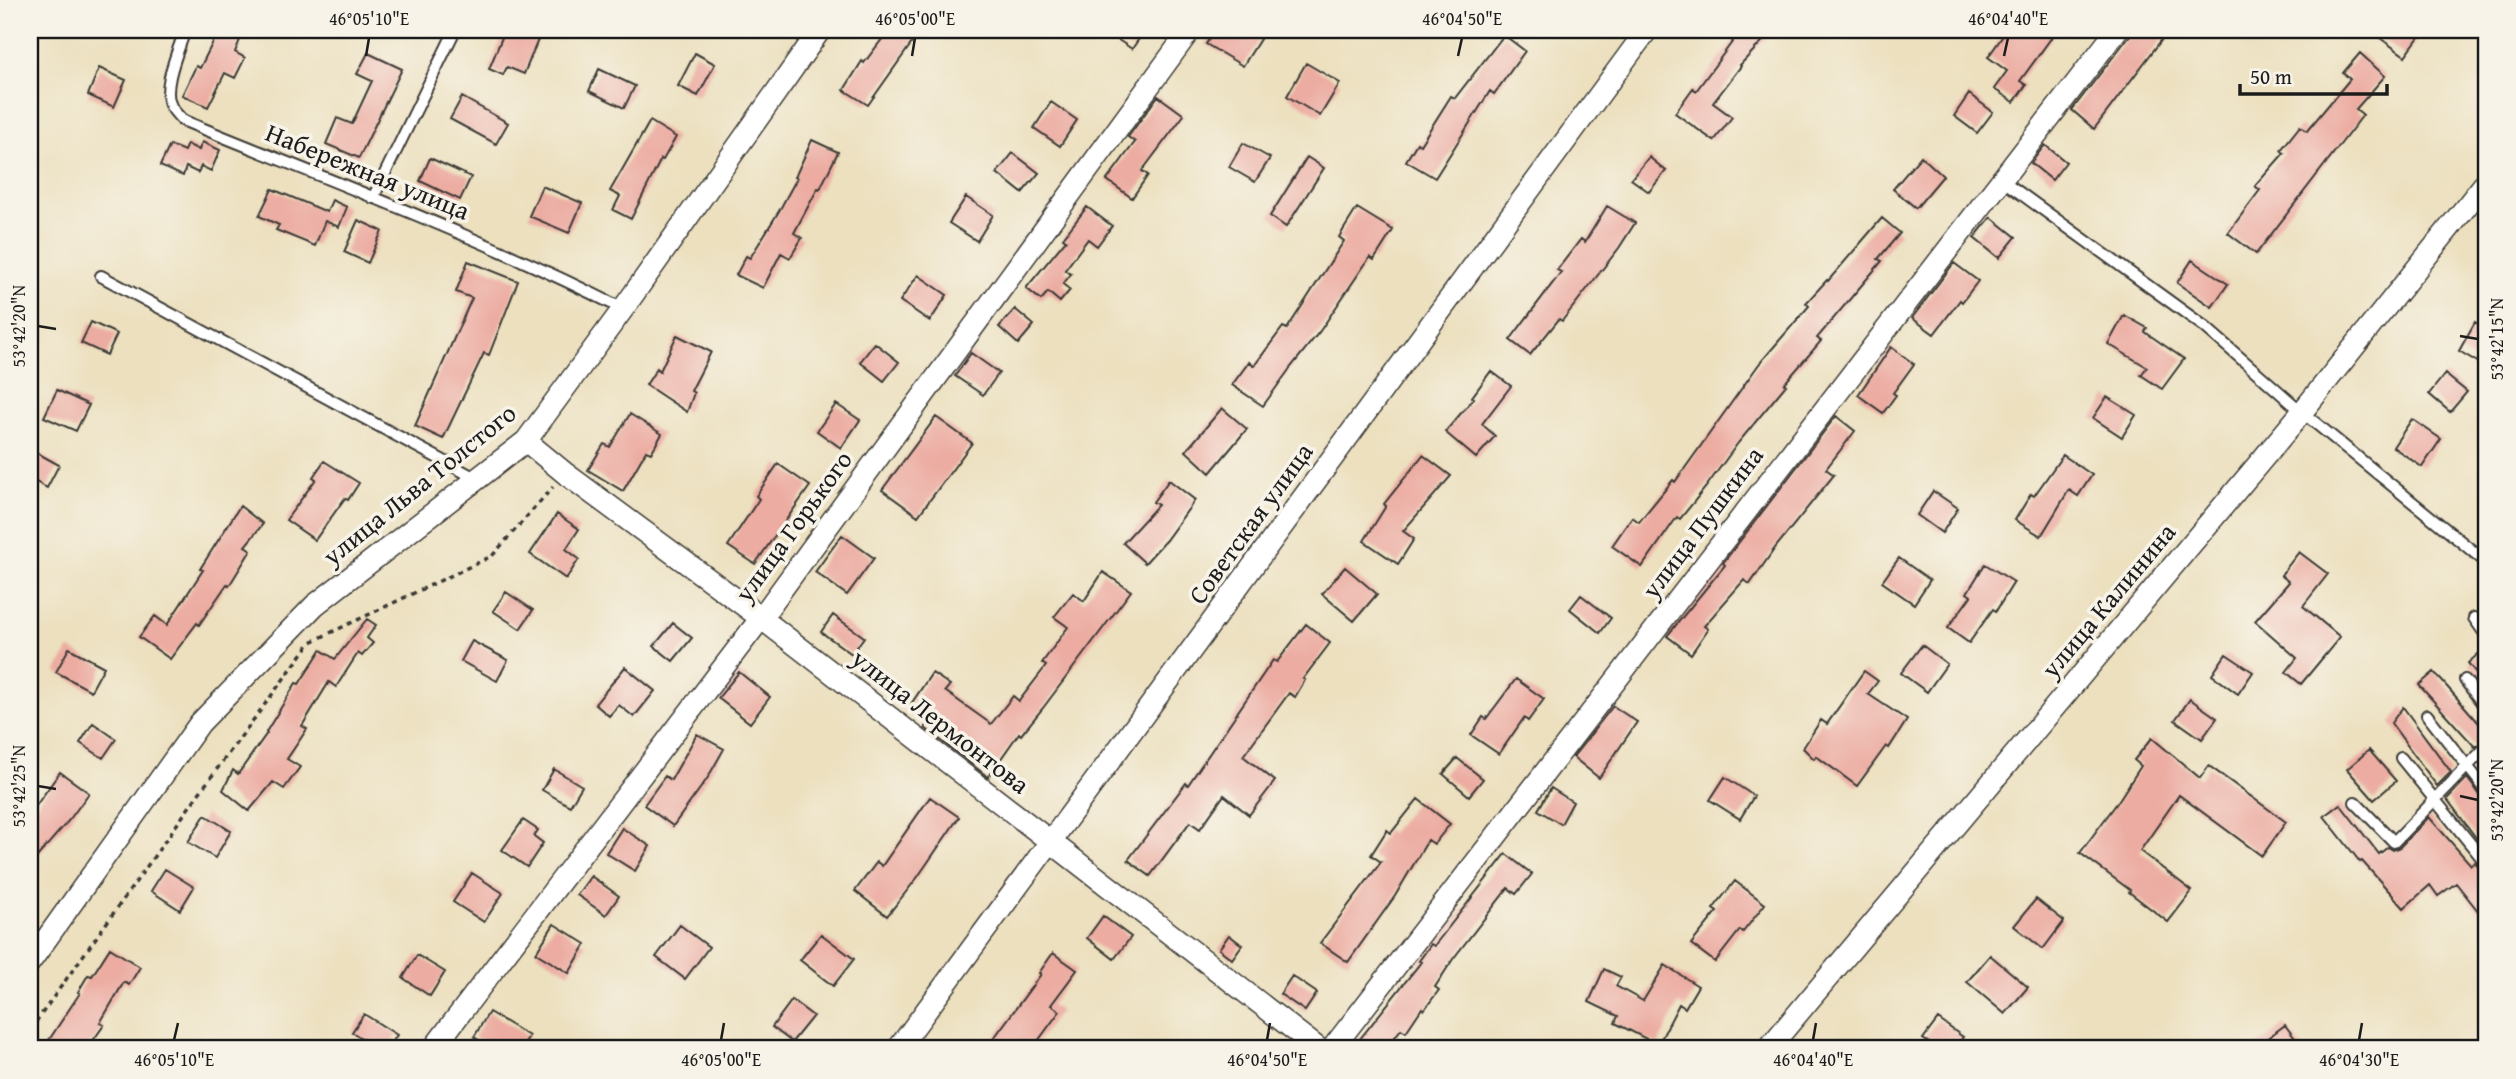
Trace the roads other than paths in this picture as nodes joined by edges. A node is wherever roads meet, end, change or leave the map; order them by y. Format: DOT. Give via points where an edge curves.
graph roads {
  1 [pos="185,30"];
  2 [pos="455,30"];
  3 [pos="820,30"];
  4 [pos="1191,30"];
  5 [pos="1647,30"];
  6 [pos="2117,30"];
  7 [pos="2002,180"];
  8 [pos="2486,182"];
  9 [pos="373,198"];
  10 [pos="101,276"];
  11 [pos="623,309"];
  12 [pos="2302,412"];
  13 [pos="526,440"];
  14 [pos="477,478"];
  15 [pos="2486,562"];
  16 [pos="761,618"];
  17 [pos="2474,618"];
  18 [pos="2486,635"];
  19 [pos="2465,680"];
  20 [pos="2486,708"];
  21 [pos="2427,715"];
  22 [pos="2486,747"];
  23 [pos="2400,758"];
  24 [pos="2468,766"];
  25 [pos="2486,790"];
  26 [pos="2435,800"];
  27 [pos="2355,802"];
  28 [pos="1051,842"];
  29 [pos="2486,863"];
  30 [pos="30,962"];
  31 [pos="433,1049"];
  32 [pos="898,1049"];
  33 [pos="1319,1049"];
  34 [pos="1332,1049"];
  35 [pos="1768,1049"];
  1 -- 9 [label="lane, Набережная улица" via="168,97 182,120"];
  2 -- 9 [label="lane"];
  3 -- 11 [label="street, улица Льва Толстого"];
  4 -- 16 [label="street, улица Горького"];
  5 -- 28 [label="street, Советская улица"];
  6 -- 7 [label="street, улица Пушкина"];
  7 -- 12 [label="lane" via="2205,327"];
  7 -- 34 [label="street, улица Пушкина"];
  8 -- 12 [label="street, улица Калинина"];
  9 -- 11 [label="lane, Набережная улица" via="522,259"];
  10 -- 14 [label="lane"];
  11 -- 13 [label="street, улица Льва Толстого"];
  12 -- 15 [label="lane"];
  12 -- 35 [label="street, улица Калинина"];
  13 -- 14 [label="street, улица Льва Толстого"];
  13 -- 16 [label="street, улица Лермонтова"];
  14 -- 30 [label="street, улица Льва Толстого" via="315,605 200,723"];
  16 -- 28 [label="street, улица Лермонтова"];
  16 -- 31 [label="street, улица Горького"];
  17 -- 18 [label="lane"];
  19 -- 20 [label="lane"];
  21 -- 24 [label="lane"];
  22 -- 24 [label="lane"];
  23 -- 26 [label="lane"];
  24 -- 25 [label="lane"];
  24 -- 26 [label="lane"];
  26 -- 27 [label="lane" via="2395,842"];
  26 -- 29 [label="lane"];
  28 -- 32 [label="street, Советская улица"];
  28 -- 33 [label="street, улица Лермонтова"];
}
